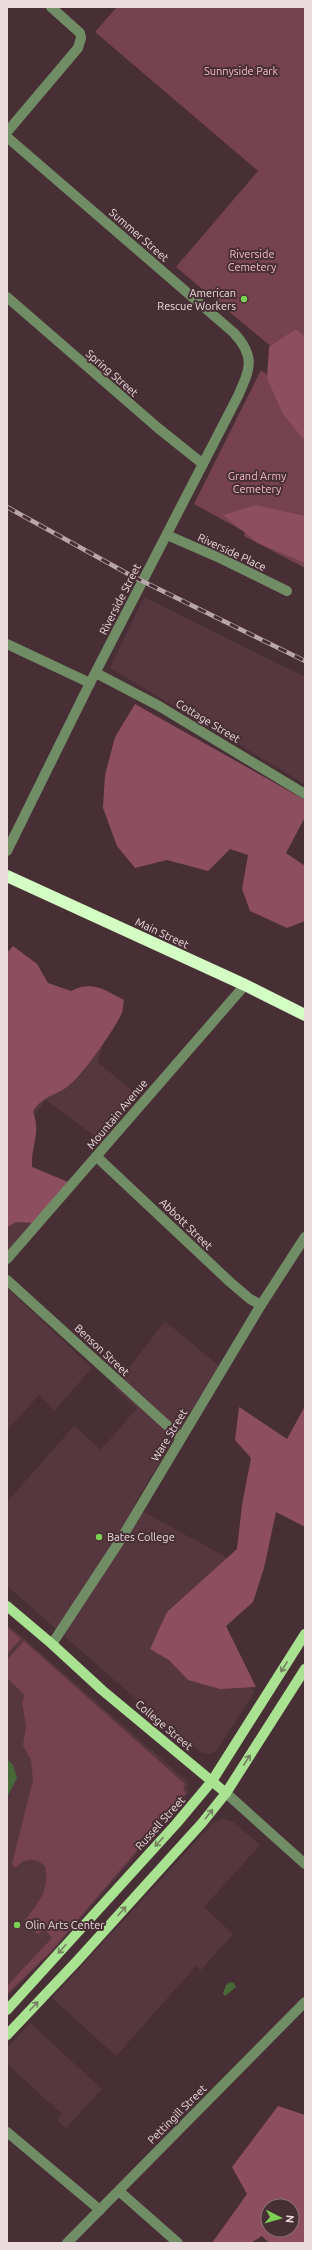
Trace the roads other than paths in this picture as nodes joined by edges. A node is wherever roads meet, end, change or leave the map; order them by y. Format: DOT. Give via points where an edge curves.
graph roads {
  1 [pos="51,7"];
  2 [pos="7,132"];
  3 [pos="7,137"];
  4 [pos="7,297"];
  5 [pos="249,357"];
  6 [pos="203,464"];
  7 [pos="167,535"];
  8 [pos="287,591"];
  9 [pos="7,644"];
  10 [pos="96,673"];
  11 [pos="90,683"];
  12 [pos="305,794"];
  13 [pos="7,852"];
  14 [pos="7,876"];
  15 [pos="245,985"];
  16 [pos="305,1015"];
  17 [pos="96,1157"];
  18 [pos="305,1237"];
  19 [pos="7,1259"];
  20 [pos="7,1280"];
  21 [pos="261,1305"];
  22 [pos="181,1438"];
  23 [pos="7,1606"];
  24 [pos="305,1634"];
  25 [pos="52,1644"];
  26 [pos="305,1669"];
  27 [pos="212,1781"];
  28 [pos="226,1793"];
  29 [pos="305,1864"];
  30 [pos="305,2002"];
  31 [pos="7,2010"];
  32 [pos="7,2035"];
  33 [pos="7,2132"];
  34 [pos="119,2191"];
  35 [pos="100,2210"];
  36 [pos="67,2243"];
  37 [pos="178,2243"];
  1 -- 2 [label="street" via="77,28 81,38 78,48"];
  3 -- 5 [label="street, Summer Street" via="234,334 244,344"];
  4 -- 6 [label="street, Spring Street"];
  5 -- 6 [label="street, Riverside Street" via="246,377"];
  6 -- 7 [label="street, Riverside Street"];
  7 -- 8 [label="street, Riverside Place"];
  7 -- 10 [label="street, Riverside Street"];
  9 -- 11 [label="street"];
  10 -- 11 [label="street, Riverside Street"];
  10 -- 12 [label="street, Cottage Street" via="159,706"];
  11 -- 13 [label="street, Riverside Street"];
  14 -- 15 [label="highway, Main Street"];
  15 -- 16 [label="highway, Main Street"];
  15 -- 17 [label="street, Mountain Avenue"];
  17 -- 19 [label="street, Mountain Avenue"];
  17 -- 21 [label="street, Abbott Street" via="230,1282"];
  18 -- 21 [label="street, Ware Street"];
  20 -- 22 [label="street, Benson Street"];
  21 -- 22 [label="street, Ware Street"];
  22 -- 25 [label="street, Ware Street" via="121,1540"];
  23 -- 25 [label="main road, College Street"];
  24 -- 27 [label="main road, Russell Street, one-way"];
  25 -- 27 [label="main road, College Street" via="102,1690"];
  28 -- 26 [label="main road, one-way"];
  27 -- 28 [label="main road, College Street"];
  27 -- 31 [label="main road, Russell Street, one-way"];
  28 -- 29 [label="street, College Street"];
  32 -- 28 [label="main road, one-way" via="186,1841"];
  30 -- 34 [label="street, Pettingill Street"];
  33 -- 35 [label="street"];
  34 -- 35 [label="street, Pettingill Street"];
  34 -- 37 [label="street"];
  35 -- 36 [label="street, Pettingill Street"];
}
